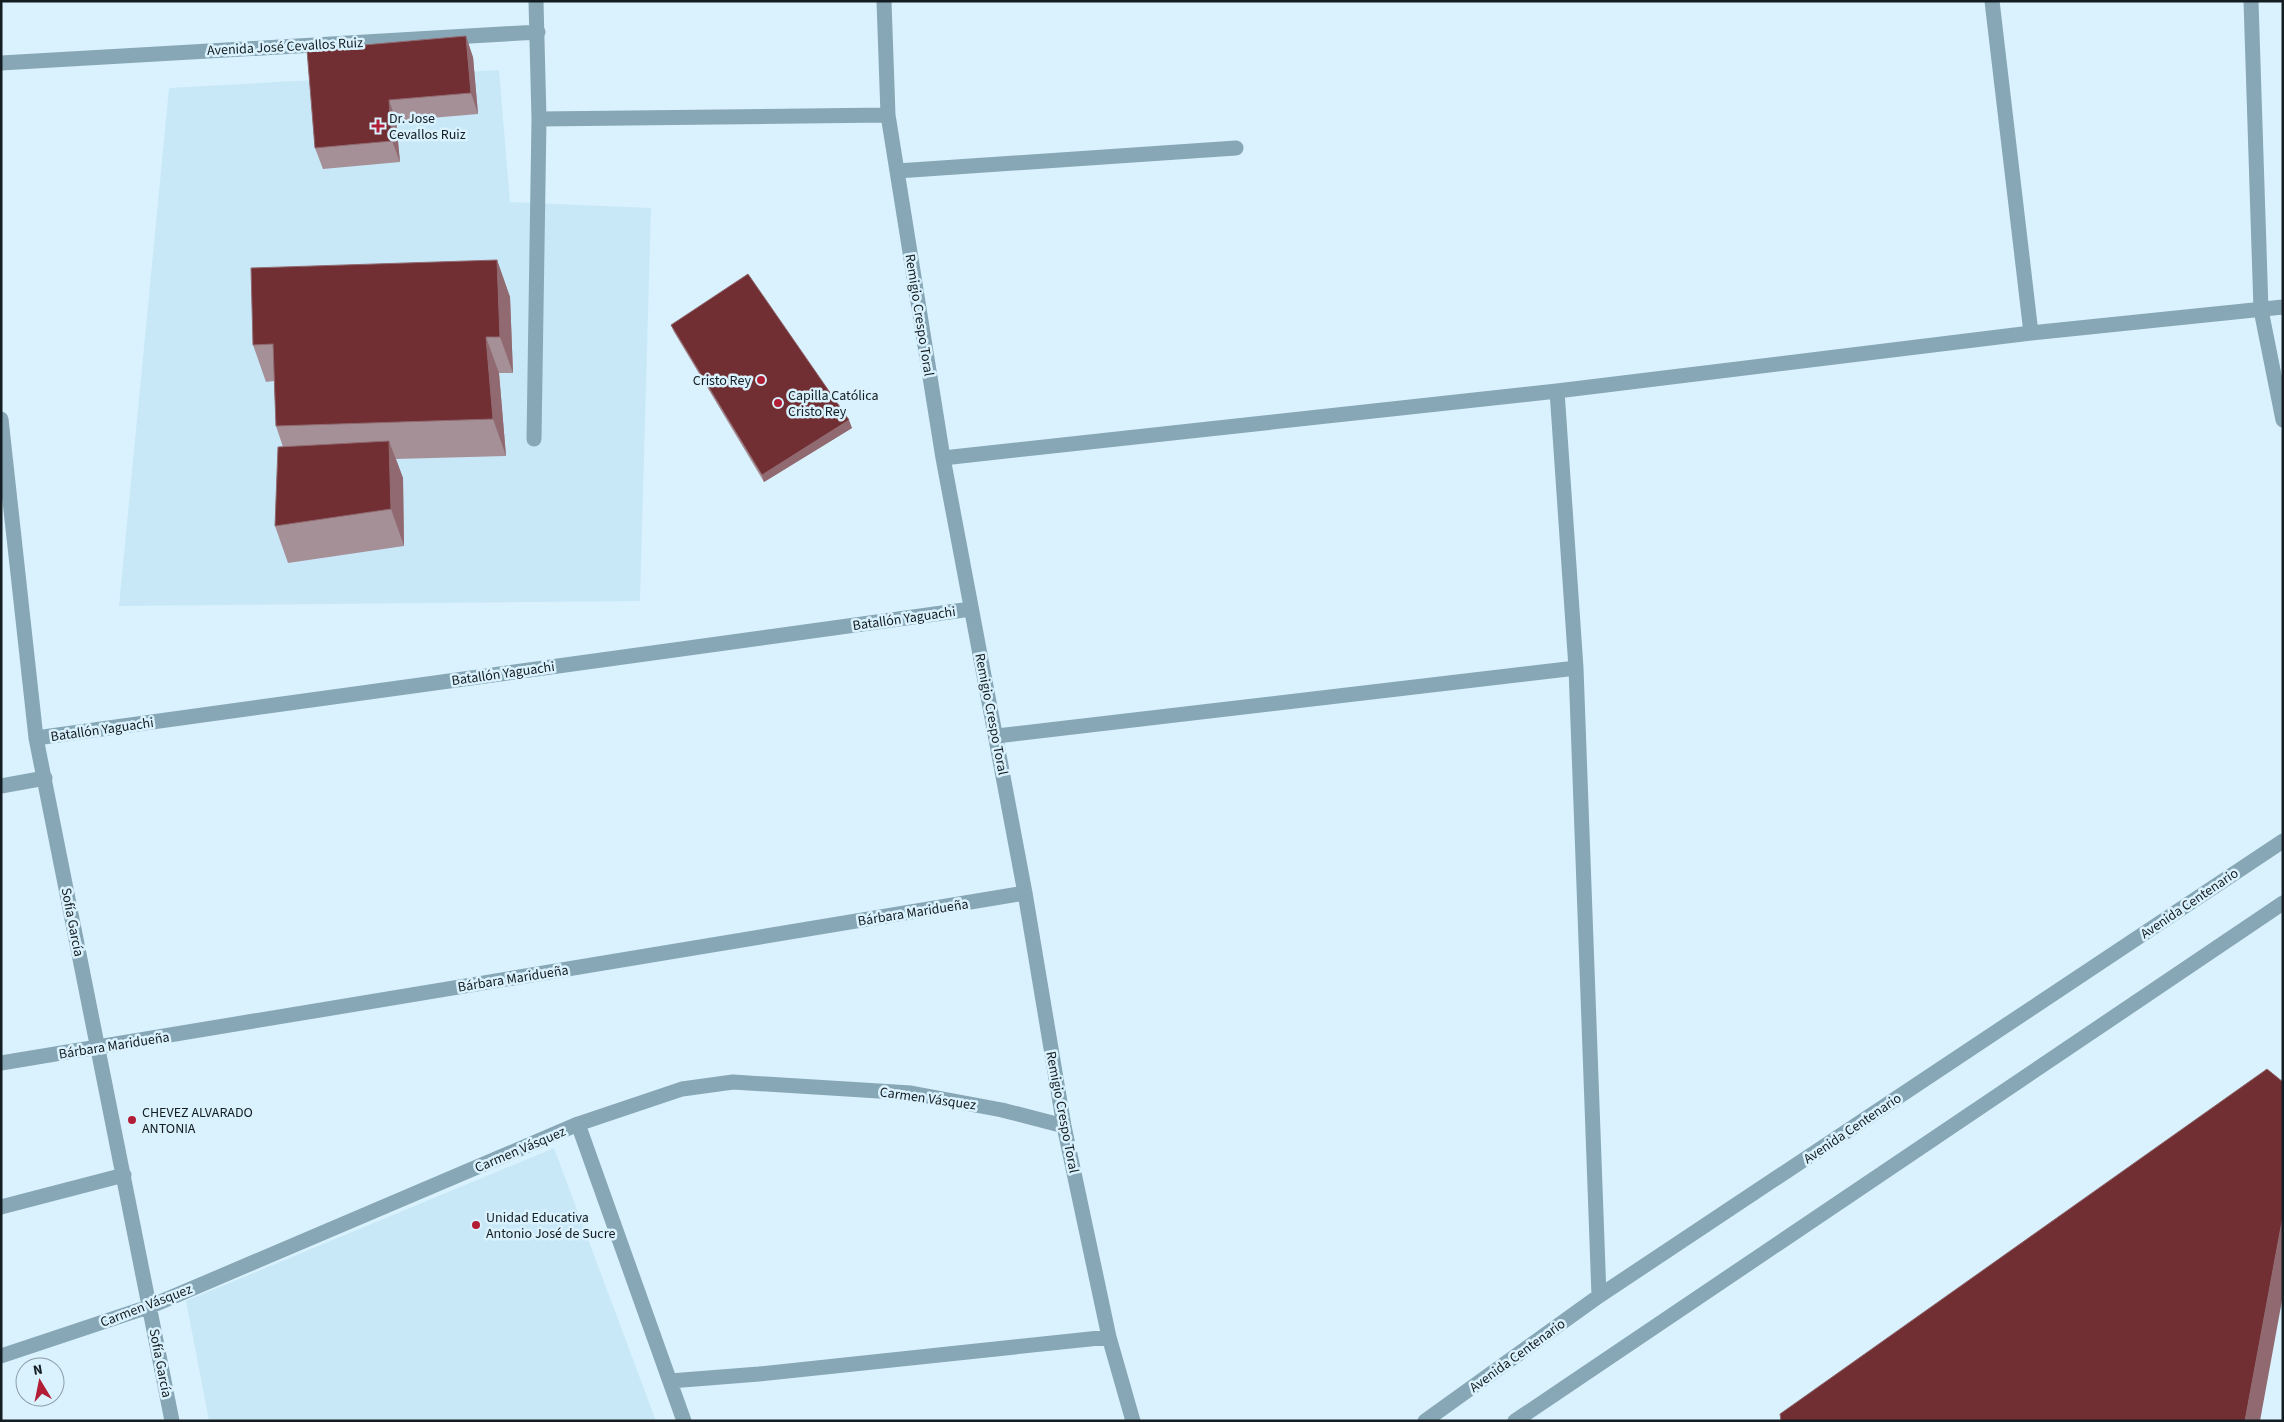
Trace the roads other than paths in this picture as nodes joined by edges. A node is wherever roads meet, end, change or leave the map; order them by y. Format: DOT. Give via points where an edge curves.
graph roads {
  1 [pos="536,1"];
  2 [pos="884,1"];
  3 [pos="1992,1"];
  4 [pos="2251,1"];
  5 [pos="538,32"];
  6 [pos="1,63"];
  7 [pos="888,115"];
  8 [pos="539,119"];
  9 [pos="1236,148"];
  10 [pos="897,171"];
  11 [pos="2283,307"];
  12 [pos="2261,310"];
  13 [pos="2031,333"];
  14 [pos="1557,391"];
  15 [pos="1,419"];
  16 [pos="2283,420"];
  17 [pos="534,439"];
  18 [pos="943,458"];
  19 [pos="7,541"];
  20 [pos="971,609"];
  21 [pos="1576,668"];
  22 [pos="996,736"];
  23 [pos="36,738"];
  24 [pos="45,778"];
  25 [pos="1,786"];
  26 [pos="2283,841"];
  27 [pos="1025,893"];
  28 [pos="2283,903"];
  29 [pos="97,1048"];
  30 [pos="1,1064"];
  31 [pos="578,1124"];
  32 [pos="1064,1126"];
  33 [pos="124,1175"];
  34 [pos="1,1207"];
  35 [pos="1599,1296"];
  36 [pos="150,1306"];
  37 [pos="1109,1337"];
  38 [pos="1,1356"];
  39 [pos="670,1381"];
  40 [pos="172,1421"];
  41 [pos="684,1421"];
  42 [pos="1133,1421"];
  43 [pos="1425,1421"];
  44 [pos="1515,1421"];
  1 -- 5 [label="street"];
  2 -- 7 [label="street, Remigio Crespo Toral"];
  3 -- 13 [label="street"];
  4 -- 12 [label="street"];
  5 -- 6 [label="street, Avenida José Cevallos Ruiz"];
  5 -- 8 [label="street"];
  7 -- 8 [label="street"];
  7 -- 10 [label="street, Remigio Crespo Toral"];
  8 -- 17 [label="street"];
  9 -- 10 [label="street"];
  10 -- 18 [label="street, Remigio Crespo Toral"];
  11 -- 12 [label="street"];
  12 -- 13 [label="street"];
  12 -- 16 [label="street"];
  13 -- 14 [label="street"];
  14 -- 18 [label="street"];
  14 -- 21 [label="street"];
  15 -- 19 [label="street, Sofía García"];
  18 -- 20 [label="street, Remigio Crespo Toral"];
  19 -- 23 [label="street, Sofía García"];
  20 -- 22 [label="street, Remigio Crespo Toral"];
  20 -- 23 [label="street, Batallón Yaguachi"];
  21 -- 22 [label="street"];
  21 -- 35 [label="street"];
  22 -- 27 [label="street, Remigio Crespo Toral"];
  23 -- 24 [label="street, Sofía García"];
  24 -- 25 [label="street"];
  24 -- 29 [label="street, Sofía García"];
  26 -- 35 [label="street, Avenida Centenario"];
  27 -- 29 [label="street, Bárbara Maridueña"];
  27 -- 32 [label="street, Remigio Crespo Toral"];
  28 -- 44 [label="street"];
  29 -- 30 [label="street, Bárbara Maridueña"];
  29 -- 33 [label="street, Sofía García"];
  31 -- 32 [label="street, Carmen Vásquez" via="682,1089 733,1082 911,1093 1002,1110"];
  31 -- 36 [label="street, Carmen Vásquez"];
  31 -- 39 [label="street"];
  32 -- 37 [label="street, Remigio Crespo Toral"];
  33 -- 34 [label="street"];
  33 -- 36 [label="street, Sofía García"];
  35 -- 43 [label="street, Avenida Centenario"];
  36 -- 38 [label="street, Carmen Vásquez"];
  36 -- 40 [label="street, Sofía García"];
  37 -- 39 [label="street"];
  37 -- 42 [label="street, Remigio Crespo Toral"];
  39 -- 41 [label="street"];
}
